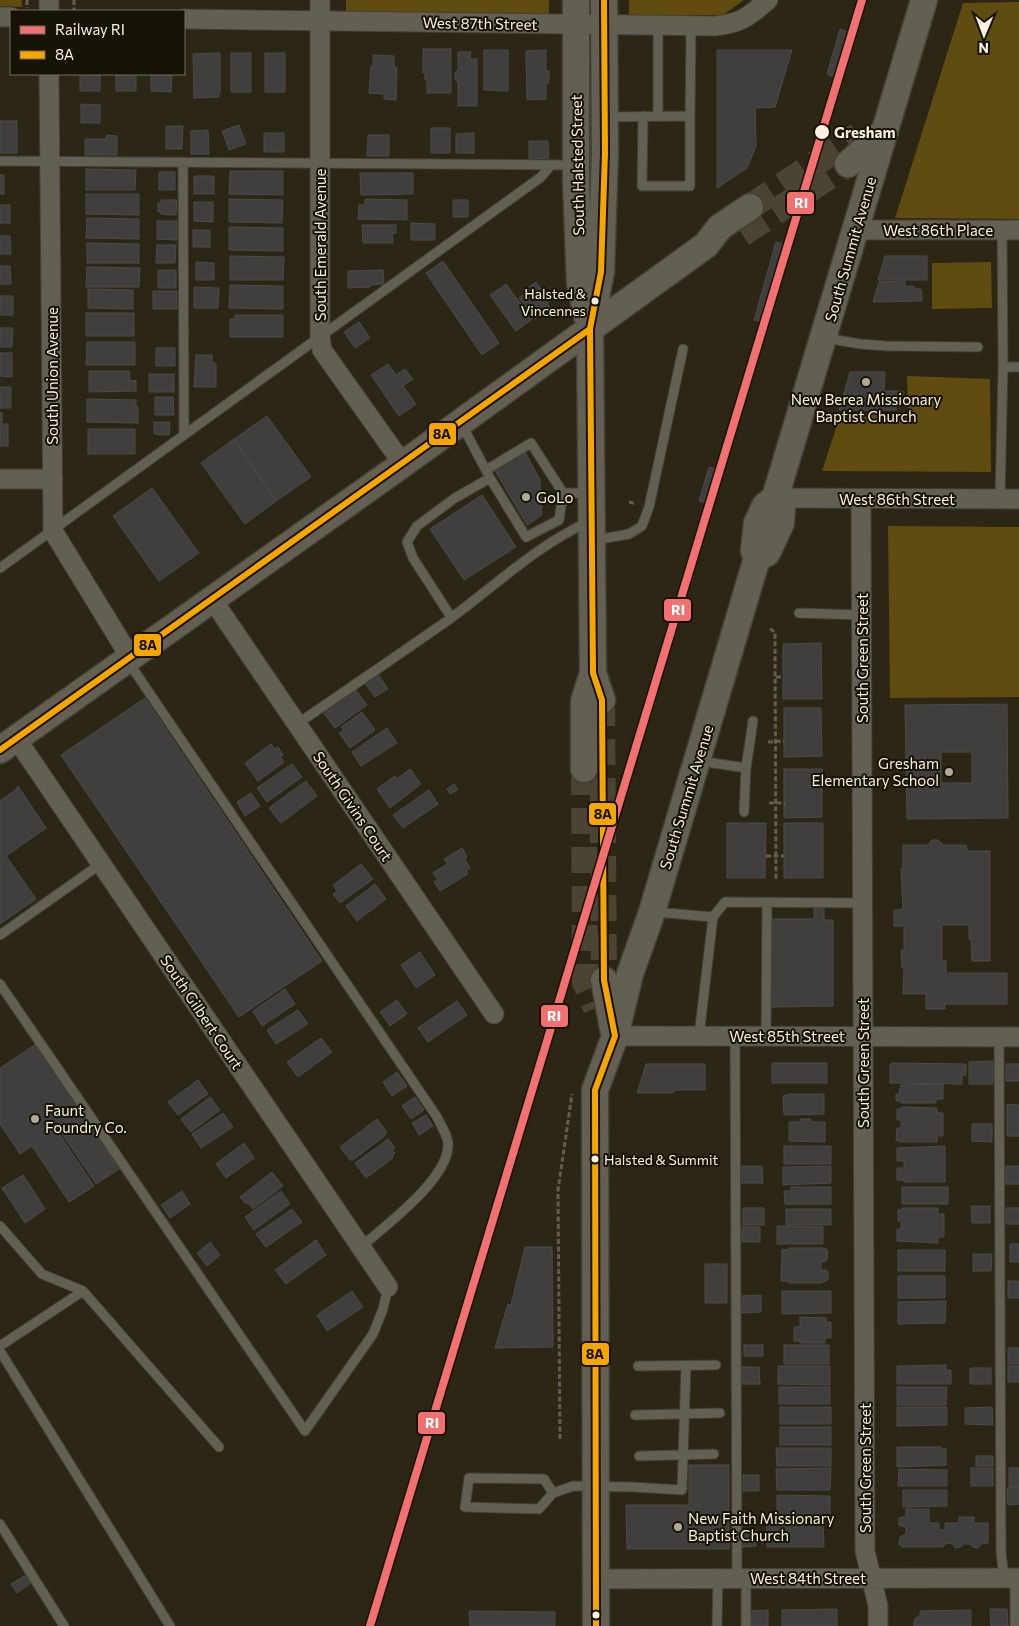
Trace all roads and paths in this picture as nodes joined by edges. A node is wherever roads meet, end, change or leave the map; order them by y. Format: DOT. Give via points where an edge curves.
graph roads {
  1 [pos="320,0"];
  2 [pos="768,0"];
  3 [pos="924,0"];
  4 [pos="576,12"];
  5 [pos="604,12"];
  6 [pos="185,19"];
  7 [pos="320,21"];
  8 [pos="658,25"];
  9 [pos="691,25"];
  10 [pos="50,75"];
  11 [pos="643,116"];
  12 [pos="658,116"];
  13 [pos="690,116"];
  14 [pos="605,117"];
  15 [pos="885,131"];
  16 [pos="858,135"];
  17 [pos="0,161"];
  18 [pos="50,162"];
  19 [pos="183,162"];
  20 [pos="321,164"];
  21 [pos="848,164"];
  22 [pos="551,165"];
  23 [pos="576,165"];
  24 [pos="750,207"];
  25 [pos="856,230"];
  26 [pos="1010,230"];
  27 [pos="742,234"];
  28 [pos="706,245"];
  29 [pos="590,329"];
  30 [pos="320,337"];
  31 [pos="824,337"];
  32 [pos="978,347"];
  33 [pos="683,348"];
  34 [pos="1019,366"];
  35 [pos="1003,367"];
  36 [pos="460,422"];
  37 [pos="184,435"];
  38 [pos="403,464"];
  39 [pos="488,474"];
  40 [pos="0,479"];
  41 [pos="53,480"];
  42 [pos="591,492"];
  43 [pos="563,493"];
  44 [pos="775,498"];
  45 [pos="861,499"];
  46 [pos="1010,499"];
  47 [pos="592,530"];
  48 [pos="53,531"];
  49 [pos="0,568"];
  50 [pos="212,599"];
  51 [pos="799,613"];
  52 [pos="862,615"];
  53 [pos="452,617"];
  54 [pos="770,629"];
  55 [pos="128,658"];
  56 [pos="593,673"];
  57 [pos="776,677"];
  58 [pos="783,677"];
  59 [pos="602,700"];
  60 [pos="753,720"];
  61 [pos="297,724"];
  62 [pos="768,742"];
  63 [pos="776,742"];
  64 [pos="784,742"];
  65 [pos="8,744"];
  66 [pos="697,760"];
  67 [pos="746,768"];
  68 [pos="584,769"];
  69 [pos="768,803"];
  70 [pos="776,803"];
  71 [pos="784,803"];
  72 [pos="744,812"];
  73 [pos="766,856"];
  74 [pos="776,856"];
  75 [pos="784,856"];
  76 [pos="102,863"];
  77 [pos="776,880"];
  78 [pos="863,903"];
  79 [pos="767,904"];
  80 [pos="652,912"];
  81 [pos="713,918"];
  82 [pos="0,935"];
  83 [pos="604,980"];
  84 [pos="0,984"];
  85 [pos="596,1008"];
  86 [pos="494,1014"];
  87 [pos="615,1036"];
  88 [pos="699,1036"];
  89 [pos="734,1036"];
  90 [pos="766,1036"];
  91 [pos="864,1037"];
  92 [pos="999,1037"];
  93 [pos="1019,1037"];
  94 [pos="572,1091"];
  95 [pos="0,1226"];
  96 [pos="361,1247"];
  97 [pos="388,1287"];
  98 [pos="83,1291"];
  99 [pos="0,1346"];
  100 [pos="0,1351"];
  101 [pos="716,1365"];
  102 [pos="638,1366"];
  103 [pos="686,1366"];
  104 [pos="720,1412"];
  105 [pos="684,1413"];
  106 [pos="635,1415"];
  107 [pos="560,1439"];
  108 [pos="219,1447"];
  109 [pos="683,1454"];
  110 [pos="714,1454"];
  111 [pos="639,1456"];
  112 [pos="596,1486"];
  113 [pos="553,1494"];
  114 [pos="0,1524"];
  115 [pos="734,1578"];
  116 [pos="872,1578"];
  117 [pos="1012,1578"];
  118 [pos="596,1579"];
  119 [pos="64,1626"];
  120 [pos="170,1626"];
  121 [pos="596,1626"];
  122 [pos="717,1626"];
  123 [pos="746,1626"];
  124 [pos="878,1626"];
  125 [pos="1015,1626"];
  1 -- 7 [label="street, South Emerald Avenue"];
  2 -- 9 [label="street, West 87th Street" via="747,18 733,24"];
  3 -- 15 [label="main road, South Summit Avenue"];
  4 -- 5 [label="street, West 87th Street"];
  4 -- 7 [label="street, West 87th Street"];
  4 -- 23 [label="main road, South Halsted Street"];
  5 -- 8 [label="street, West 87th Street"];
  5 -- 14 [label="main road, South Halsted Street"];
  6 -- 7 [label="street, West 87th Street"];
  7 -- 20 [label="street, South Emerald Avenue"];
  8 -- 9 [label="street, West 87th Street"];
  8 -- 12 [label="lane"];
  9 -- 13 [label="lane"];
  10 -- 18 [label="street, South Union Avenue"];
  11 -- 12 [label="lane"];
  11 -- 13 [label="lane" via="642,186 690,186"];
  11 -- 14 [label="lane"];
  12 -- 13 [label="lane"];
  14 -- 29 [label="main road, South Halsted Street" via="601,272"];
  15 -- 16 [label="main road"];
  15 -- 21 [label="main road"];
  15 -- 25 [label="main road, South Summit Avenue"];
  17 -- 18 [label="lane"];
  18 -- 19 [label="lane"];
  18 -- 41 [label="street, South Union Avenue"];
  19 -- 20 [label="lane"];
  19 -- 37 [label="lane"];
  20 -- 22 [label="lane"];
  20 -- 30 [label="street, South Emerald Avenue"];
  22 -- 23 [label="lane"];
  22 -- 30 [label="lane" via="541,177"];
  23 -- 29 [label="main road, South Halsted Street" via="580,283"];
  24 -- 28 [label="main road" via="720,227"];
  25 -- 26 [label="street, West 86th Place"];
  25 -- 31 [label="main road, South Summit Avenue"];
  26 -- 35 [label="lane"];
  27 -- 28 [label="main road" via="732,241"];
  28 -- 29 [label="main road"];
  29 -- 36 [label="main road"];
  29 -- 42 [label="main road, South Halsted Street"];
  30 -- 37 [label="lane"];
  30 -- 38 [label="street, South Emerald Avenue" via="322,350"];
  31 -- 32 [label="lane" via="886,346"];
  31 -- 44 [label="main road, South Summit Avenue"];
  33 -- 47 [label="lane" via="642,526 616,538"];
  34 -- 35 [label="lane"];
  35 -- 46 [label="lane"];
  36 -- 38 [label="main road"];
  36 -- 39 [label="lane"];
  37 -- 48 [label="lane"];
  38 -- 50 [label="main road"];
  39 -- 43 [label="lane" via="531,443"];
  39 -- 43 [label="lane" via="526,537 559,520"];
  39 -- 53 [label="lane" via="417,526 407,542 412,558"];
  40 -- 41 [label="street"];
  41 -- 48 [label="street, South Union Avenue"];
  42 -- 43 [label="lane"];
  42 -- 47 [label="main road, South Halsted Street"];
  44 -- 45 [label="street, West 86th Street"];
  44 -- 66 [label="main road, South Summit Avenue" via="765,506 758,523 754,551 757,558"];
  45 -- 46 [label="street, West 86th Street"];
  45 -- 52 [label="street, South Green Street"];
  47 -- 53 [label="lane" via="569,531 514,568"];
  47 -- 56 [label="main road, South Halsted Street"];
  48 -- 49 [label="lane"];
  48 -- 55 [label="street"];
  50 -- 55 [label="main road"];
  50 -- 61 [label="street, South Givins Court"];
  51 -- 52 [label="lane"];
  52 -- 78 [label="street, South Green Street"];
  53 -- 61 [label="lane"];
  54 -- 57 [label="path" via="775,632"];
  55 -- 65 [label="main road"];
  55 -- 96 [label="lane" via="432,1109 445,1133 449,1145 447,1156 428,1188"];
  56 -- 59 [label="main road, South Halsted Street"];
  56 -- 68 [label="main road, South Halsted Street" via="584,701"];
  57 -- 58 [label="path"];
  57 -- 63 [label="path"];
  60 -- 67 [label="lane"];
  61 -- 86 [label="street, South Givins Court"];
  62 -- 63 [label="path"];
  63 -- 64 [label="path"];
  63 -- 70 [label="path"];
  65 -- 76 [label="street, South Gilbert Court"];
  66 -- 67 [label="lane"];
  66 -- 80 [label="main road, South Summit Avenue"];
  67 -- 72 [label="lane"];
  69 -- 70 [label="path"];
  70 -- 71 [label="path"];
  70 -- 74 [label="path"];
  73 -- 74 [label="path"];
  74 -- 75 [label="path"];
  74 -- 77 [label="path"];
  76 -- 82 [label="lane"];
  76 -- 96 [label="street, South Gilbert Court"];
  78 -- 79 [label="lane"];
  78 -- 91 [label="street, South Green Street"];
  79 -- 81 [label="lane" via="725,902"];
  79 -- 90 [label="lane"];
  80 -- 81 [label="lane"];
  80 -- 87 [label="main road, South Summit Avenue" via="630,974"];
  81 -- 88 [label="lane"];
  83 -- 87 [label="main road"];
  84 -- 97 [label="lane" via="305,1431 374,1334"];
  85 -- 87 [label="main road"];
  87 -- 88 [label="street, West 85th Street"];
  87 -- 112 [label="main road" via="595,1090"];
  88 -- 89 [label="street, West 85th Street"];
  89 -- 90 [label="street, West 85th Street"];
  89 -- 115 [label="lane"];
  90 -- 91 [label="street, West 85th Street"];
  91 -- 92 [label="street, West 85th Street"];
  91 -- 116 [label="street, South Green Street" via="865,1551"];
  92 -- 93 [label="street, West 85th Street"];
  92 -- 117 [label="lane" via="1001,1542"];
  94 -- 107 [label="path" via="558,1190"];
  95 -- 98 [label="lane" via="42,1274"];
  96 -- 97 [label="street, South Gilbert Court"];
  98 -- 99 [label="lane"];
  98 -- 108 [label="lane"];
  100 -- 120 [label="lane"];
  101 -- 103 [label="lane"];
  102 -- 103 [label="lane"];
  103 -- 105 [label="lane"];
  104 -- 105 [label="lane"];
  105 -- 106 [label="lane"];
  105 -- 109 [label="lane"];
  109 -- 110 [label="lane"];
  109 -- 111 [label="lane"];
  109 -- 112 [label="lane" via="682,1490"];
  112 -- 113 [label="lane" via="573,1486"];
  112 -- 118 [label="main road"];
  113 -- 113 [label="lane" via="544,1479 469,1478 466,1507 539,1509"];
  114 -- 119 [label="lane"];
  115 -- 116 [label="street, West 84th Street"];
  115 -- 118 [label="street, West 84th Street"];
  115 -- 122 [label="lane"];
  115 -- 123 [label="lane"];
  116 -- 117 [label="street, West 84th Street"];
  116 -- 124 [label="street, South Green Street"];
  117 -- 125 [label="lane"];
  118 -- 121 [label="main road"];
}
